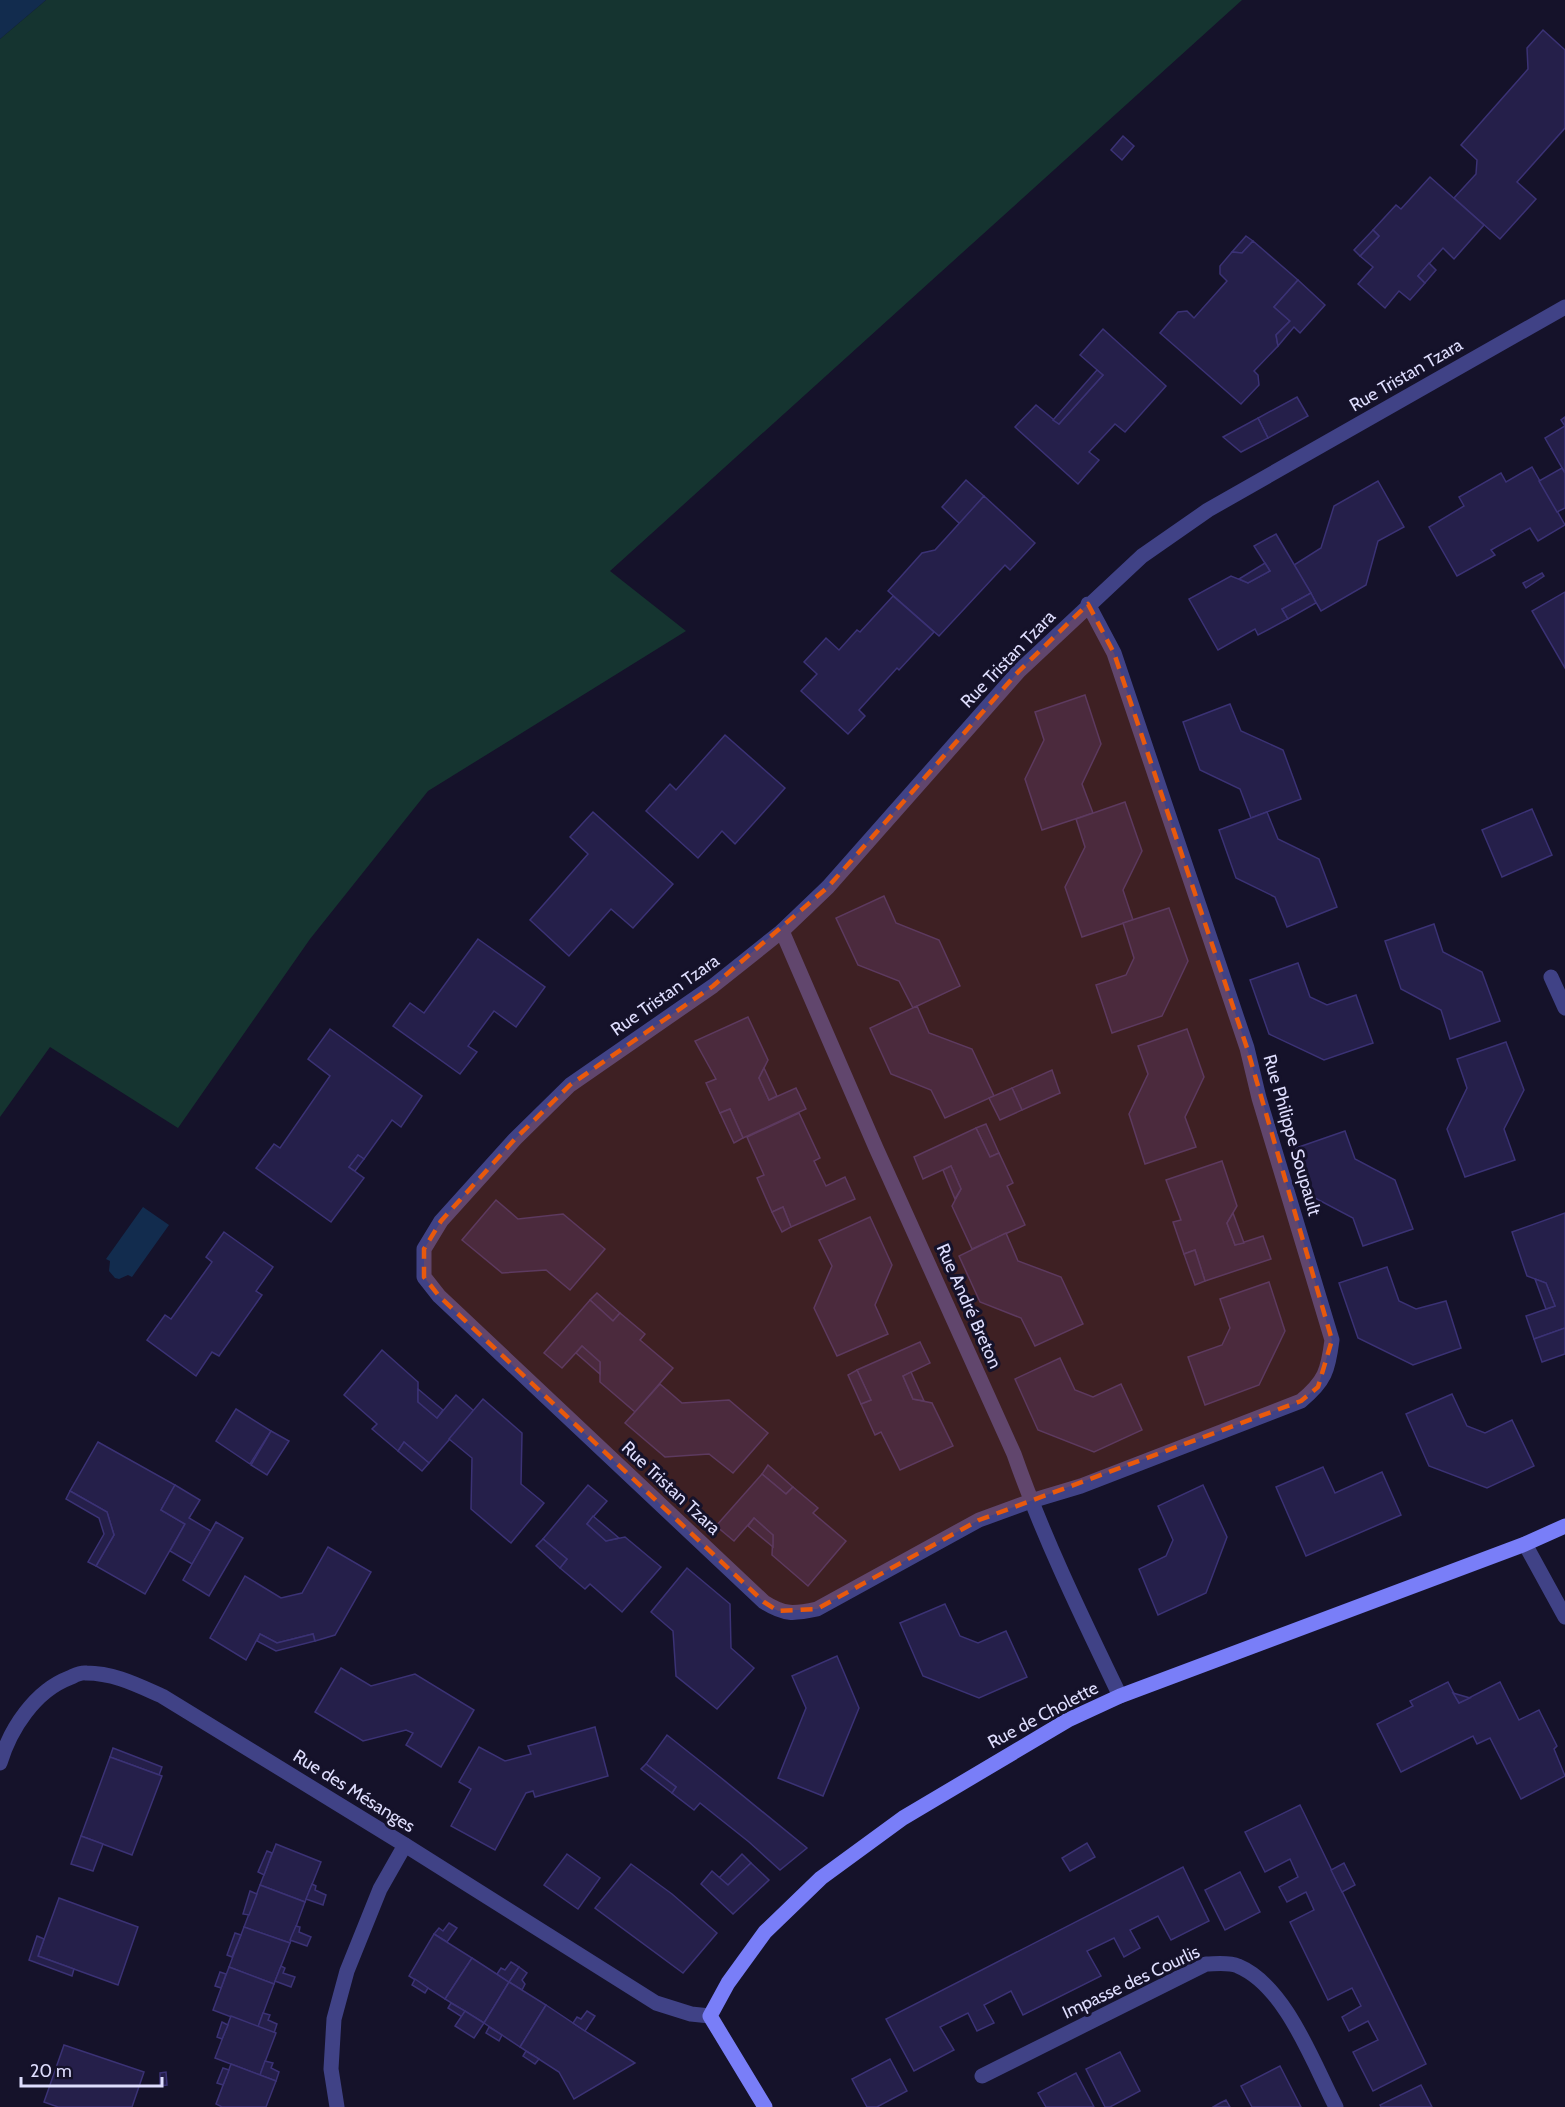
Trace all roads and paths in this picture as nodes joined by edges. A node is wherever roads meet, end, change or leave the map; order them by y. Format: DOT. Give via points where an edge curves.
graph roads {
  1 [pos="1565,307"];
  2 [pos="1088,604"];
  3 [pos="782,931"];
  4 [pos="1551,977"];
  5 [pos="1565,1008"];
  6 [pos="1030,1501"];
  7 [pos="1565,1526"];
  8 [pos="1525,1544"];
  9 [pos="1565,1617"];
  10 [pos="1120,1696"];
  11 [pos="0,1763"];
  12 [pos="405,1845"];
  13 [pos="710,2016"];
  14 [pos="982,2076"];
  15 [pos="765,2106"];
  16 [pos="337,2107"];
  17 [pos="1336,2107"];
  1 -- 2 [label="street, Rue Tristan Tzara" via="1208,510 1142,556"];
  2 -- 3 [label="street, Rue Tristan Tzara" via="1019,672 828,886"];
  2 -- 6 [label="street, Rue Philippe Soupault" via="1114,653 1247,1048 1332,1340 1318,1387 1301,1401 1081,1486"];
  3 -- 6 [label="street, Rue André Breton" via="1014,1454"];
  3 -- 6 [label="street, Rue Tristan Tzara" via="713,986 570,1085 441,1221 424,1249 424,1277 439,1296 778,1611 817,1609 979,1520"];
  4 -- 5 [label="street"];
  6 -- 10 [label="street, Rue André Breton"];
  7 -- 8 [label="street, Rue de Cholette"];
  8 -- 9 [label="street"];
  8 -- 10 [label="street, Rue de Cholette"];
  10 -- 13 [label="street, Rue de Cholette" via="1068,1720 903,1818 821,1878 765,1932 728,1983"];
  11 -- 12 [label="street, Rue des Mésanges" via="27,1711 53,1684 83,1672 118,1677 162,1696"];
  12 -- 13 [label="street, Rue des Mésanges" via="656,2003"];
  12 -- 16 [label="street" via="380,1889 347,1971 334,2019 331,2069"];
  13 -- 15 [label="street"];
  14 -- 17 [label="street, Impasse des Courlis" via="1206,1964 1237,1965 1263,1981 1286,2010"];
}
